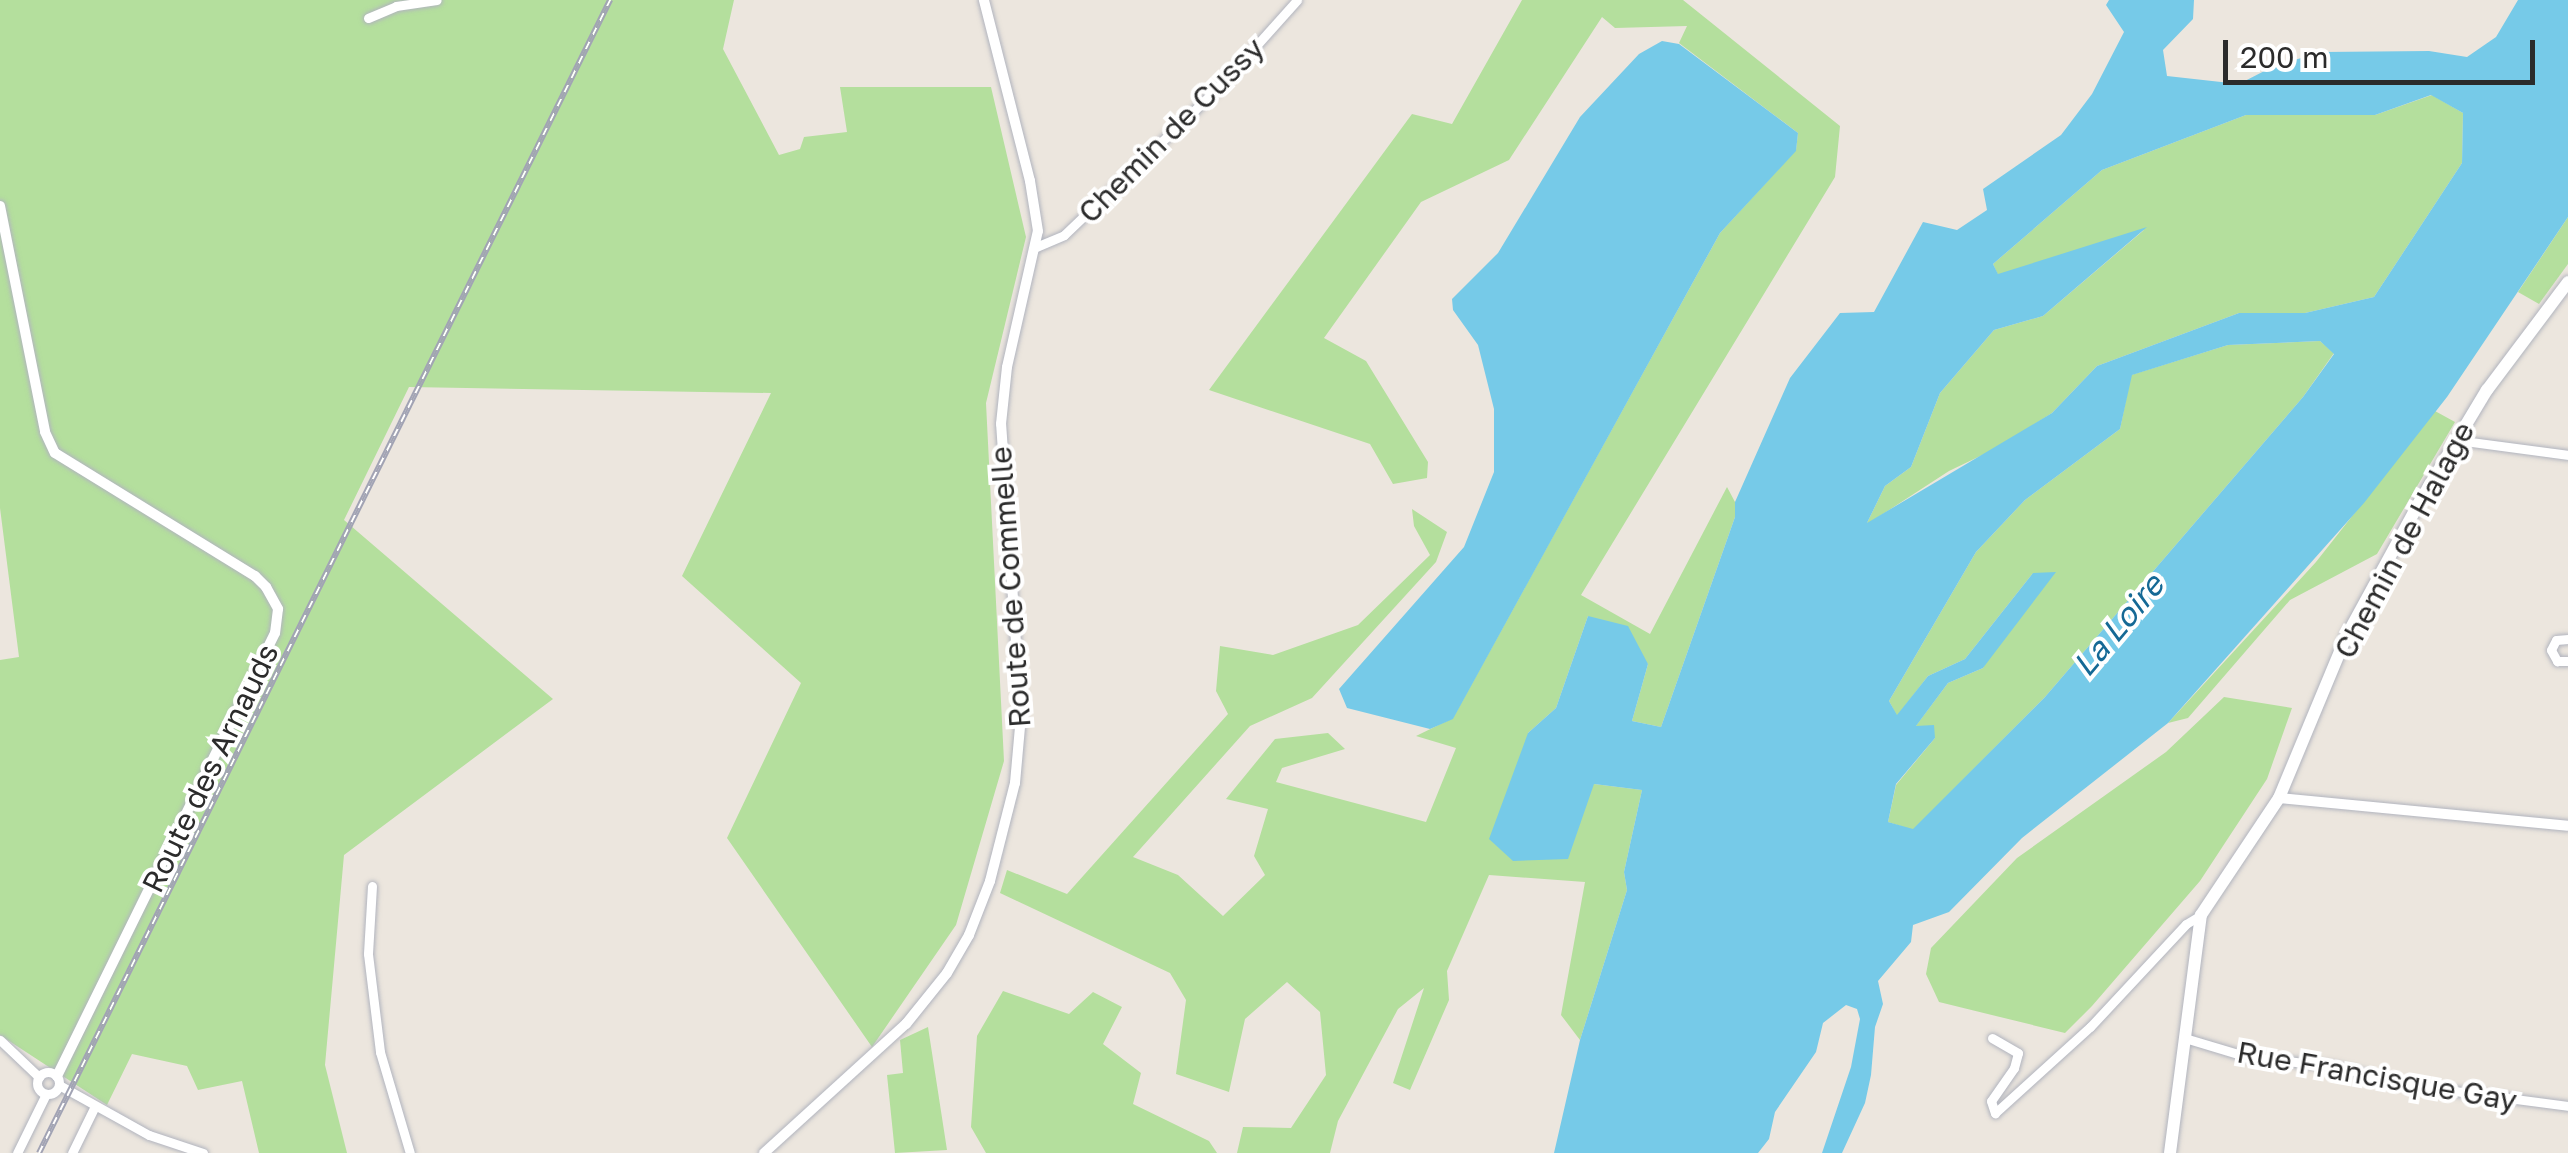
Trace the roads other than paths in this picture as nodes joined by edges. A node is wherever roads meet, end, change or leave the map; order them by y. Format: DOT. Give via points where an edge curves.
graph roads {
  1 [pos="437,0"];
  2 [pos="984,0"];
  3 [pos="1297,0"];
  4 [pos="368,18"];
  5 [pos="0,206"];
  6 [pos="1036,247"];
  7 [pos="2568,282"];
  8 [pos="2456,440"];
  9 [pos="2568,455"];
  10 [pos="2568,639"];
  11 [pos="2568,661"];
  12 [pos="2279,798"];
  13 [pos="2568,826"];
  14 [pos="372,886"];
  15 [pos="2201,915"];
  16 [pos="1992,1038"];
  17 [pos="0,1040"];
  18 [pos="2188,1040"];
  19 [pos="40,1077"];
  20 [pos="58,1081"];
  21 [pos="46,1094"];
  22 [pos="95,1106"];
  23 [pos="2568,1106"];
  24 [pos="17,1153"];
  25 [pos="72,1153"];
  26 [pos="202,1153"];
  27 [pos="410,1153"];
  28 [pos="764,1153"];
  29 [pos="2170,1153"];
  1 -- 4 [label="street"];
  2 -- 6 [label="street, Route de Commelle" via="1030,181"];
  3 -- 6 [label="street, Chemin de Cussy" via="1064,236"];
  5 -- 20 [label="street, Route des Arnauds" via="45,432 56,453 255,576 278,609 275,633"];
  6 -- 28 [label="street, Route de Commelle" via="1007,367 1001,424 1021,716 1014,784 990,881 969,935 927,1002"];
  7 -- 8 [label="main road, Chemin de Halage"];
  8 -- 9 [label="street"];
  8 -- 12 [label="main road, Chemin de Halage" via="2347,635"];
  10 -- 11 [label="street" via="2556,640 2550,650 2557,661"];
  12 -- 13 [label="street"];
  12 -- 15 [label="main road, Chemin de Halage"];
  14 -- 27 [label="street" via="368,954 380,1052"];
  15 -- 16 [label="street" via="1996,1113 1991,1101 2018,1053"];
  15 -- 18 [label="main road"];
  17 -- 19 [label="street"];
  18 -- 23 [label="street, Rue Francisque Gay" via="2409,1085"];
  18 -- 29 [label="main road"];
  19 -- 20 [label="street" via="47,1072"];
  19 -- 21 [label="street" via="38,1088"];
  20 -- 21 [label="street"];
  20 -- 22 [label="street"];
  21 -- 24 [label="street"];
  22 -- 25 [label="street"];
  22 -- 26 [label="street"];
}
